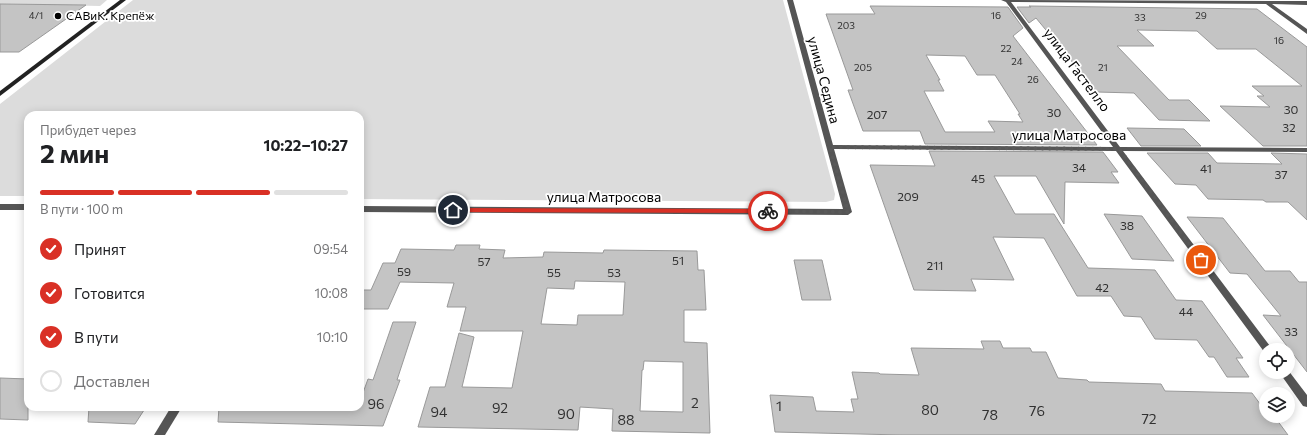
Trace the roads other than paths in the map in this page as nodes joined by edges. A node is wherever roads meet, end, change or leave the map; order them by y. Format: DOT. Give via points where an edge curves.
graph roads {
  1 [pos="123,0"];
  2 [pos="790,0"];
  3 [pos="1004,0"];
  4 [pos="1007,0"];
  5 [pos="1265,1"];
  6 [pos="1307,3"];
  7 [pos="1307,32"];
  8 [pos="0,94"];
  9 [pos="830,147"];
  10 [pos="1119,149"];
  11 [pos="1307,150"];
  12 [pos="0,207"];
  13 [pos="24,207"];
  14 [pos="364,209"];
  15 [pos="848,212"];
  16 [pos="1263,343"];
  17 [pos="1289,379"];
  18 [pos="1307,403"];
  19 [pos="174,411"];
  20 [pos="159,435"];
  1 -- 8 [label="street"];
  2 -- 9 [label="street, улица Седина"];
  3 -- 4 [label="street"];
  4 -- 5 [label="street"];
  4 -- 10 [label="street, улица Гастелло"];
  5 -- 6 [label="street"];
  5 -- 7 [label="street"];
  9 -- 10 [label="street, улица Матросова"];
  9 -- 15 [label="street, улица Седина"];
  10 -- 11 [label="street, улица Матросова"];
  10 -- 16 [label="street, улица Гастелло"];
  12 -- 13 [label="street"];
  14 -- 15 [label="street, улица Матросова"];
  17 -- 18 [label="street"];
  19 -- 20 [label="street"];
}
